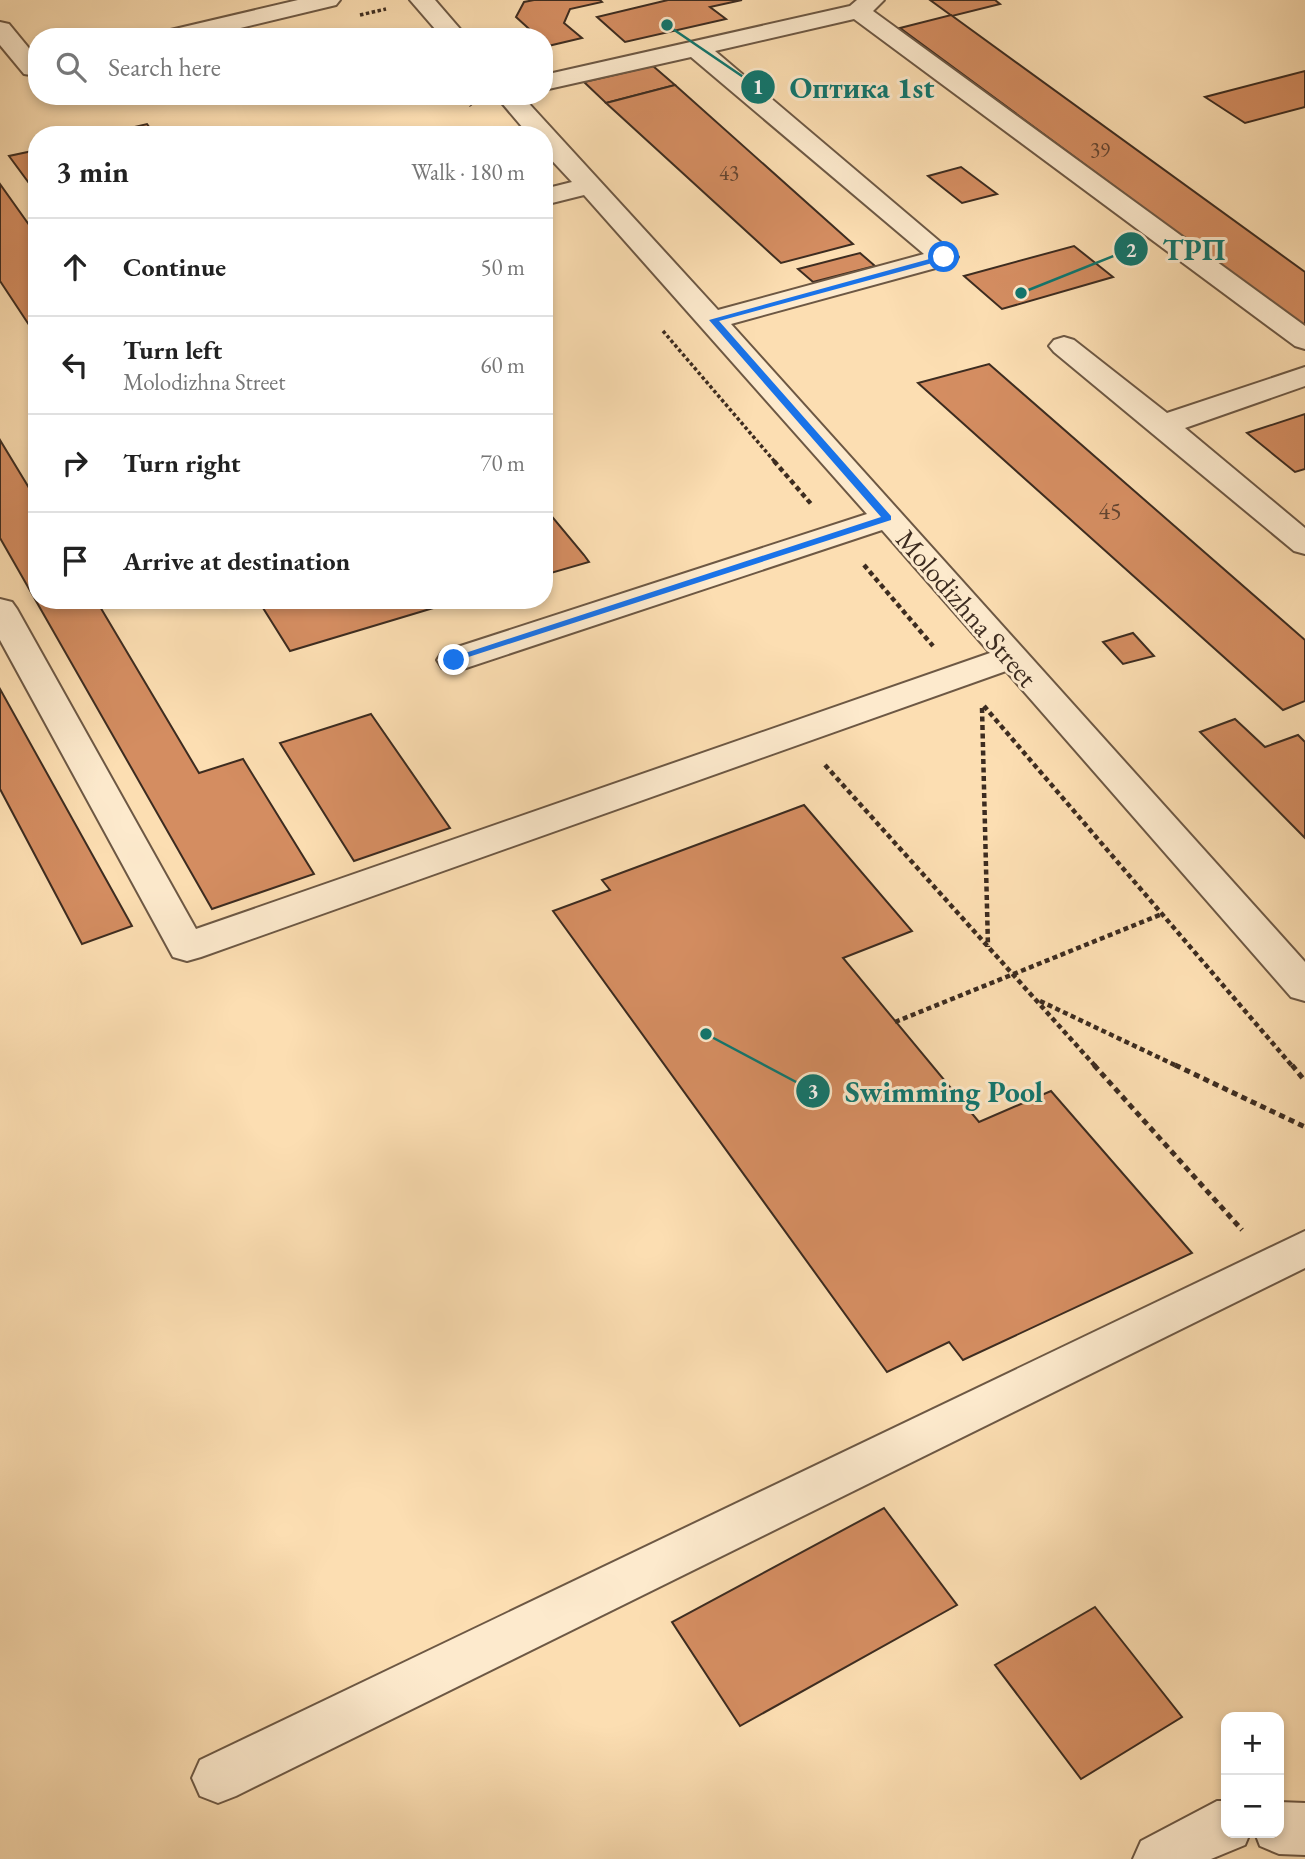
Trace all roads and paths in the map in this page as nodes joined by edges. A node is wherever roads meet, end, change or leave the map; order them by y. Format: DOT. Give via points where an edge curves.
graph roads {
  1 [pos="328,0"];
  2 [pos="422,0"];
  3 [pos="865,5"];
  4 [pos="209,28"];
  5 [pos="446,28"];
  6 [pos="0,29"];
  7 [pos="696,48"];
  8 [pos="27,70"];
  9 [pos="553,81"];
  10 [pos="516,105"];
  11 [pos="536,126"];
  12 [pos="553,145"];
  13 [pos="590,186"];
  14 [pos="553,195"];
  15 [pos="713,320"];
  16 [pos="657,323"];
  17 [pos="1305,340"];
  18 [pos="1064,346"];
  19 [pos="1305,376"];
  20 [pos="1163,425"];
  21 [pos="887,518"];
  22 [pos="838,534"];
  23 [pos="1305,544"];
  24 [pos="0,610"];
  25 [pos="1010,658"];
  26 [pos="454,660"];
  27 [pos="958,676"];
  28 [pos="796,733"];
  29 [pos="1163,914"];
  30 [pos="988,947"];
  31 [pos="1013,975"];
  32 [pos="1305,987"];
  33 [pos="1036,999"];
  34 [pos="895,1022"];
  35 [pos="1305,1081"];
  36 [pos="1305,1127"];
  37 [pos="1289,1256"];
  38 [pos="218,1778"];
  39 [pos="1221,1827"];
  40 [pos="1284,1828"];
  41 [pos="1305,1829"];
  42 [pos="1160,1859"];
  1 -- 4 [label="street"];
  2 -- 5 [label="street"];
  3 -- 7 [label="street"];
  3 -- 17 [label="street"];
  6 -- 8 [label="street"];
  7 -- 9 [label="street"];
  7 -- 15 [label="street" via="944,257"];
  10 -- 11 [label="street, Molodizhna Street"];
  12 -- 13 [label="street, Molodizhna Street"];
  13 -- 14 [label="street"];
  13 -- 15 [label="street, Molodizhna Street"];
  15 -- 21 [label="street, Molodizhna Street"];
  16 -- 22 [label="path"];
  18 -- 20 [label="street"];
  19 -- 20 [label="street"];
  20 -- 23 [label="street"];
  21 -- 22 [label="street"];
  21 -- 25 [label="street, Molodizhna Street"];
  22 -- 26 [label="street"];
  22 -- 27 [label="path"];
  24 -- 28 [label="street" via="187,947"];
  25 -- 27 [label="street"];
  25 -- 32 [label="street, Molodizhna Street"];
  27 -- 28 [label="street"];
  28 -- 30 [label="path"];
  29 -- 30 [label="path" via="982,704"];
  29 -- 31 [label="path"];
  29 -- 35 [label="path"];
  30 -- 31 [label="path"];
  31 -- 33 [label="path"];
  31 -- 34 [label="path"];
  33 -- 36 [label="path"];
  33 -- 37 [label="path"];
  37 -- 38 [label="street"];
  39 -- 42 [label="street"];
  40 -- 41 [label="street"];
}
